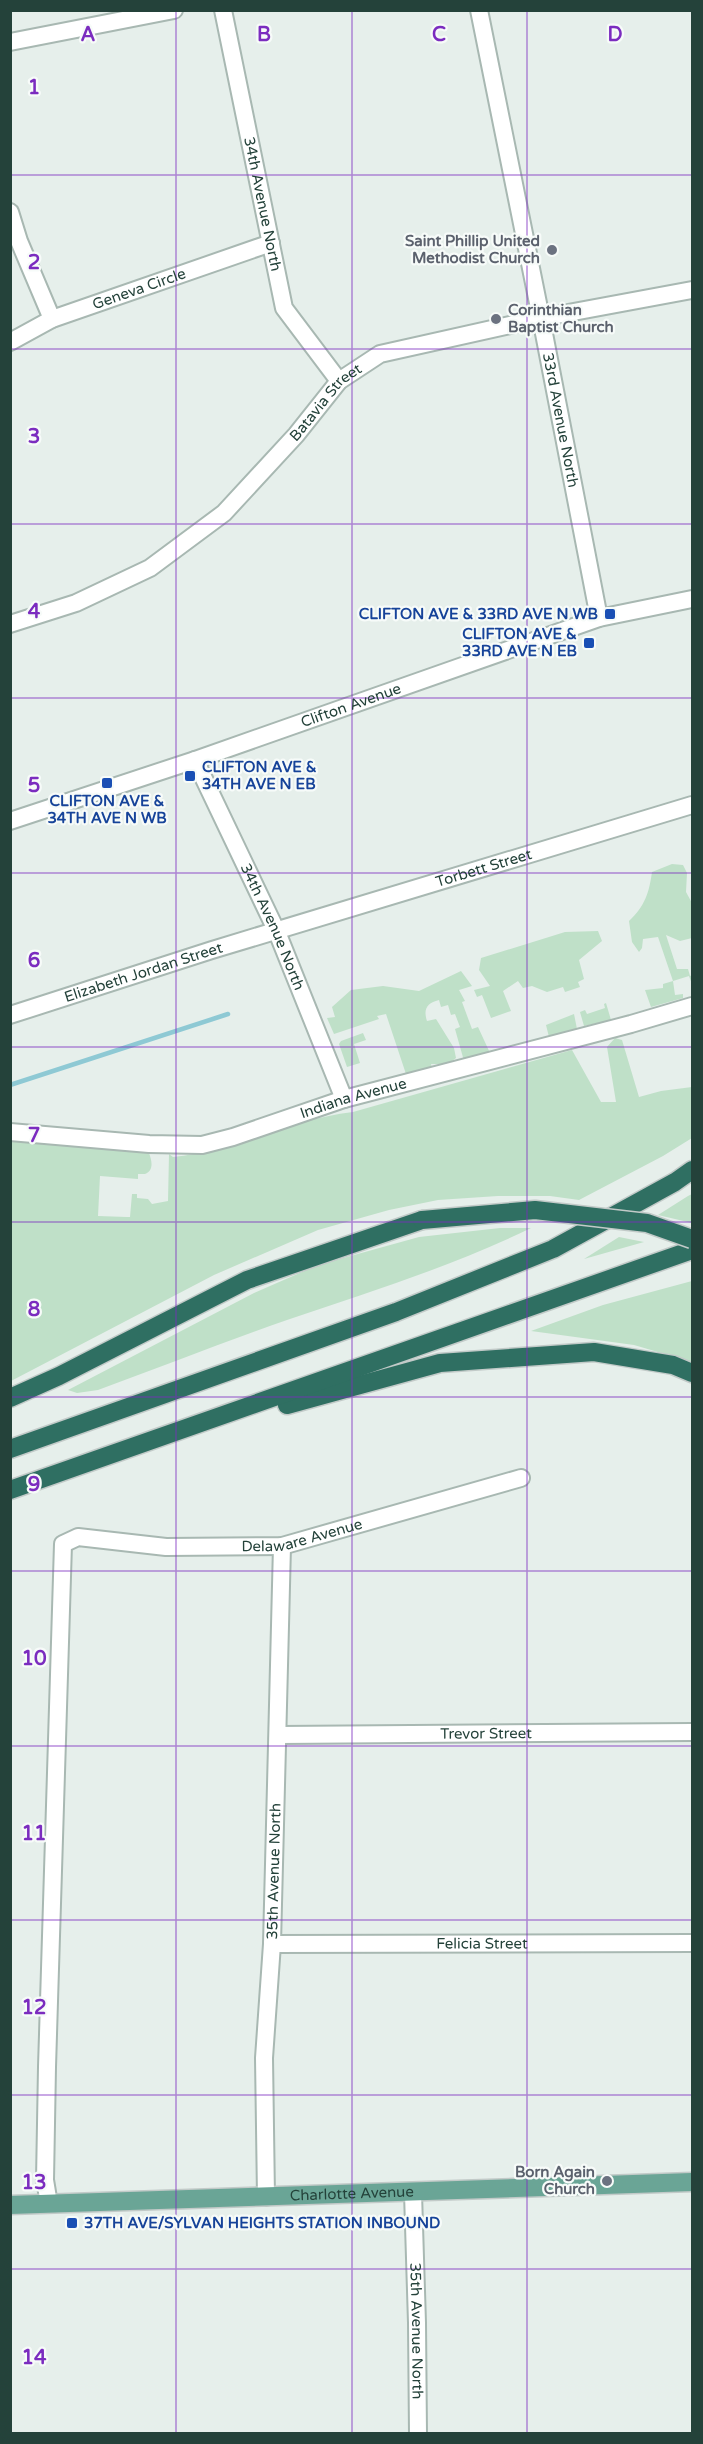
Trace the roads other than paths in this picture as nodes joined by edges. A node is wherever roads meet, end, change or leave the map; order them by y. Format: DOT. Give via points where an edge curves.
graph roads {
  1 [pos="174,10"];
  2 [pos="223,10"];
  3 [pos="479,10"];
  4 [pos="10,42"];
  5 [pos="10,212"];
  6 [pos="271,243"];
  7 [pos="693,290"];
  8 [pos="541,318"];
  9 [pos="52,319"];
  10 [pos="10,342"];
  11 [pos="339,381"];
  12 [pos="693,600"];
  13 [pos="599,618"];
  14 [pos="10,624"];
  15 [pos="195,760"];
  16 [pos="693,805"];
  17 [pos="10,820"];
  18 [pos="276,932"];
  19 [pos="693,1006"];
  20 [pos="10,1015"];
  21 [pos="344,1099"];
  22 [pos="10,1132"];
  23 [pos="693,1170"];
  24 [pos="693,1239"];
  25 [pos="693,1250"];
  26 [pos="693,1373"];
  27 [pos="10,1398"];
  28 [pos="146,1443"];
  29 [pos="10,1449"];
  30 [pos="521,1478"];
  31 [pos="10,1491"];
  32 [pos="282,1546"];
  33 [pos="693,1732"];
  34 [pos="279,1735"];
  35 [pos="693,1943"];
  36 [pos="272,1944"];
  37 [pos="693,2182"];
  38 [pos="413,2193"];
  39 [pos="266,2197"];
  40 [pos="49,2204"];
  41 [pos="10,2205"];
  42 [pos="418,2433"];
  1 -- 4 [label="street"];
  2 -- 6 [label="street, 34th Avenue North"];
  3 -- 8 [label="street, 33rd Avenue North"];
  5 -- 9 [label="street"];
  6 -- 9 [label="street, Geneva Circle"];
  6 -- 11 [label="street, 34th Avenue North" via="284,308"];
  7 -- 8 [label="street, Batavia Street"];
  8 -- 11 [label="street, Batavia Street" via="380,354"];
  8 -- 13 [label="street, 33rd Avenue North"];
  9 -- 10 [label="street, Geneva Circle"];
  11 -- 14 [label="street, Batavia Street" via="296,435 224,513 150,568 76,603"];
  12 -- 13 [label="street, Clifton Avenue"];
  13 -- 15 [label="street, Clifton Avenue"];
  15 -- 17 [label="street, Clifton Avenue"];
  15 -- 18 [label="street, 34th Avenue North"];
  16 -- 18 [label="street, Torbett Street"];
  18 -- 20 [label="street, Elizabeth Jordan Street"];
  18 -- 21 [label="street, 34th Avenue North"];
  19 -- 21 [label="street, Indiana Avenue"];
  21 -- 22 [label="street, Indiana Avenue" via="202,1145"];
  23 -- 29 [label="highway" via="553,1249 396,1312"];
  24 -- 27 [label="highway, bridge" via="647,1223 536,1210 422,1220 247,1280"];
  25 -- 28 [label="highway"];
  26 -- 28 [label="highway" via="673,1365 594,1352 440,1363"];
  28 -- 31 [label="highway"];
  30 -- 32 [label="street, Delaware Avenue"];
  32 -- 34 [label="street, 35th Avenue North"];
  32 -- 40 [label="street, Delaware Avenue" via="166,1547 78,1537 63,1544 46,2078 45,2181"];
  33 -- 34 [label="street, Trevor Street"];
  34 -- 36 [label="street, 35th Avenue North"];
  35 -- 36 [label="street, Felicia Street"];
  36 -- 39 [label="street, 35th Avenue North" via="264,2058"];
  37 -- 38 [label="main road, Charlotte Avenue"];
  38 -- 39 [label="main road, Charlotte Avenue"];
  38 -- 42 [label="street, 35th Avenue North"];
  39 -- 40 [label="main road, Charlotte Avenue"];
  40 -- 41 [label="main road, Charlotte Avenue"];
}
